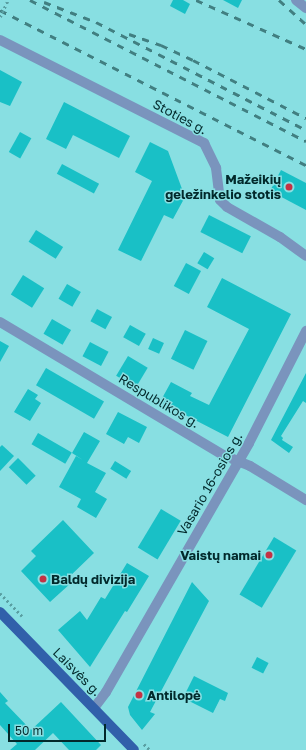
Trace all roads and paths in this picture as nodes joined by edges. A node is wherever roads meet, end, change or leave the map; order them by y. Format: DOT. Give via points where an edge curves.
graph roads {
  1 [pos="8,0"];
  2 [pos="296,0"];
  3 [pos="306,8"];
  4 [pos="0,17"];
  5 [pos="0,40"];
  6 [pos="306,256"];
  7 [pos="0,322"];
  8 [pos="306,331"];
  9 [pos="238,461"];
  10 [pos="306,500"];
  11 [pos="2,617"];
  12 [pos="94,708"];
  13 [pos="134,750"];
  1 -- 4 [label="path, bridge"];
  2 -- 3 [label="street"];
  5 -- 6 [label="street, Stoties g." via="204,143 216,168 220,200 227,207"];
  7 -- 9 [label="street, Respublikos g." via="223,455"];
  8 -- 9 [label="street, Vasario 16-osios g."];
  9 -- 10 [label="street, Respublikos g."];
  9 -- 12 [label="street, Vasario 16-osios g." via="106,692"];
  11 -- 12 [label="main road, Laisvės g."];
  12 -- 13 [label="main road, Laisvės g."];
}
